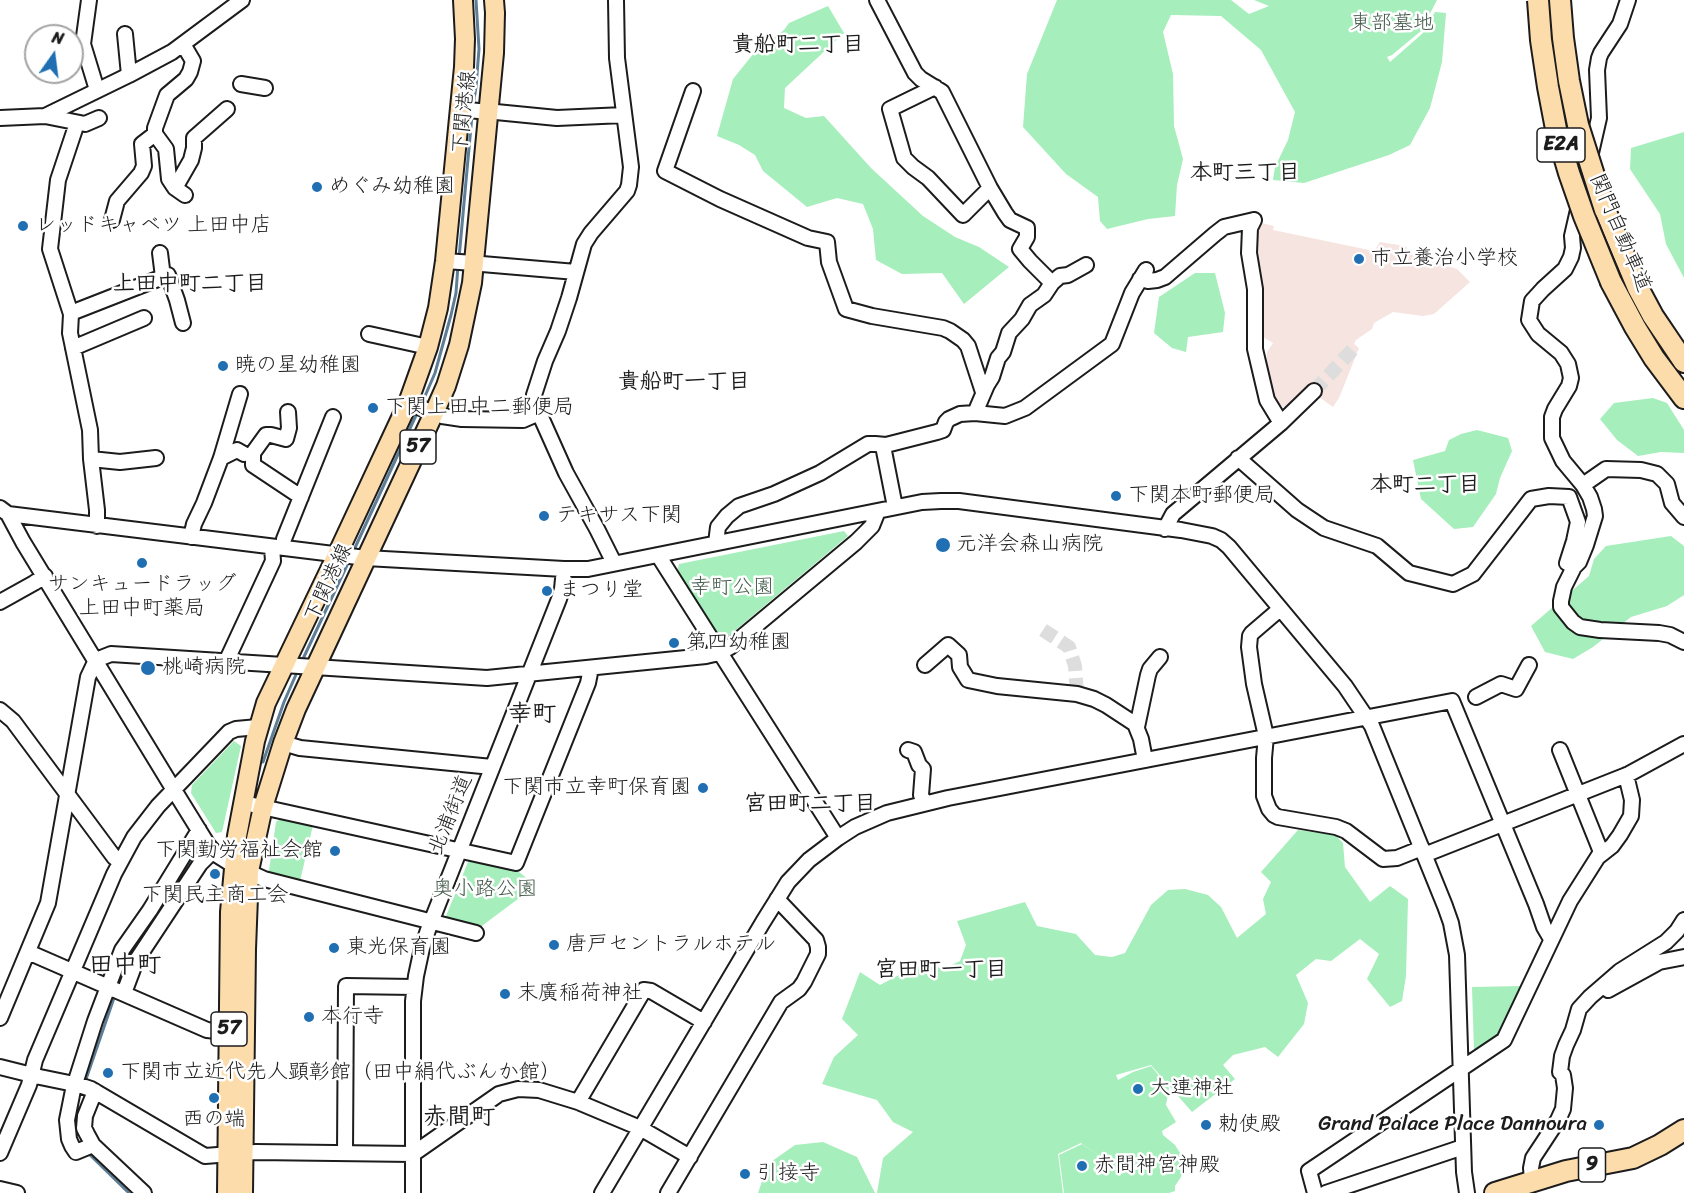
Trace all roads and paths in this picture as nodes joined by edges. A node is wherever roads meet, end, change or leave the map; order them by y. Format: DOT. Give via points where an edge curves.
graph roads {
  1 [pos="89,0"];
  2 [pos="242,0"];
  3 [pos="463,0"];
  4 [pos="494,0"];
  5 [pos="616,0"];
  6 [pos="877,0"];
  7 [pos="1538,0"];
  8 [pos="1560,0"];
  9 [pos="1628,0"];
  10 [pos="125,34"];
  11 [pos="183,44"];
  12 [pos="129,75"];
  13 [pos="241,84"];
  14 [pos="935,87"];
  15 [pos="265,88"];
  16 [pos="97,90"];
  17 [pos="693,91"];
  18 [pos="227,109"];
  19 [pos="461,109"];
  20 [pos="488,112"];
  21 [pos="45,116"];
  22 [pos="624,116"];
  23 [pos="0,118"];
  24 [pos="99,118"];
  25 [pos="77,123"];
  26 [pos="155,134"];
  27 [pos="990,188"];
  28 [pos="1605,210"];
  29 [pos="112,220"];
  30 [pos="160,254"];
  31 [pos="448,261"];
  32 [pos="474,263"];
  33 [pos="1086,265"];
  34 [pos="576,272"];
  35 [pos="163,276"];
  36 [pos="1052,283"];
  37 [pos="70,313"];
  38 [pos="144,318"];
  39 [pos="183,323"];
  40 [pos="369,334"];
  41 [pos="1684,339"];
  42 [pos="419,345"];
  43 [pos="73,348"];
  44 [pos="1684,362"];
  45 [pos="1314,391"];
  46 [pos="983,392"];
  47 [pos="240,394"];
  48 [pos="1684,398"];
  49 [pos="425,409"];
  50 [pos="288,412"];
  51 [pos="539,413"];
  52 [pos="975,413"];
  53 [pos="333,417"];
  54 [pos="1281,423"];
  55 [pos="886,445"];
  56 [pos="244,454"];
  57 [pos="156,458"];
  58 [pos="221,458"];
  59 [pos="1238,458"];
  60 [pos="91,459"];
  61 [pos="1583,485"];
  62 [pos="301,497"];
  63 [pos="895,507"];
  64 [pos="4,511"];
  65 [pos="878,511"];
  66 [pos="1684,517"];
  67 [pos="97,526"];
  68 [pos="1165,529"];
  69 [pos="191,537"];
  70 [pos="278,543"];
  71 [pos="717,543"];
  72 [pos="657,555"];
  73 [pos="351,557"];
  74 [pos="614,563"];
  75 [pos="1574,567"];
  76 [pos="564,569"];
  77 [pos="45,576"];
  78 [pos="0,602"];
  79 [pos="1280,609"];
  80 [pos="1684,642"];
  81 [pos="719,653"];
  82 [pos="1160,657"];
  83 [pos="96,660"];
  84 [pos="226,662"];
  85 [pos="287,665"];
  86 [pos="925,665"];
  87 [pos="1529,665"];
  88 [pos="312,667"];
  89 [pos="591,668"];
  90 [pos="530,674"];
  91 [pos="1476,697"];
  92 [pos="0,710"];
  93 [pos="1367,717"];
  94 [pos="258,727"];
  95 [pos="1137,727"];
  96 [pos="1266,736"];
  97 [pos="283,743"];
  98 [pos="1684,744"];
  99 [pos="908,750"];
  100 [pos="1560,750"];
  101 [pos="1145,760"];
  102 [pos="492,767"];
  103 [pos="1626,775"];
  104 [pos="174,790"];
  105 [pos="1578,793"];
  106 [pos="67,795"];
  107 [pos="242,803"];
  108 [pos="924,803"];
  109 [pos="263,807"];
  110 [pos="1503,824"];
  111 [pos="199,830"];
  112 [pos="838,838"];
  113 [pos="213,851"];
  114 [pos="459,851"];
  115 [pos="1423,852"];
  116 [pos="1598,857"];
  117 [pos="120,862"];
  118 [pos="242,868"];
  119 [pos="777,899"];
  120 [pos="1684,920"];
  121 [pos="431,922"];
  122 [pos="476,933"];
  123 [pos="1551,939"];
  124 [pos="28,952"];
  125 [pos="1684,957"];
  126 [pos="73,971"];
  127 [pos="1602,986"];
  128 [pos="414,987"];
  129 [pos="116,989"];
  130 [pos="0,1018"];
  131 [pos="704,1022"];
  132 [pos="237,1033"];
  133 [pos="0,1067"];
  134 [pos="1461,1069"];
  135 [pos="32,1075"];
  136 [pos="85,1087"];
  137 [pos="578,1102"];
  138 [pos="640,1128"];
  139 [pos="1684,1130"];
  140 [pos="1684,1144"];
  141 [pos="93,1145"];
  142 [pos="1463,1147"];
  143 [pos="0,1153"];
  144 [pos="235,1153"];
  145 [pos="345,1153"];
  146 [pos="413,1154"];
  147 [pos="690,1157"];
  148 [pos="1528,1187"];
  149 [pos="0,1189"];
  150 [pos="18,1193"];
  151 [pos="144,1193"];
  152 [pos="226,1193"];
  153 [pos="243,1193"];
  154 [pos="413,1193"];
  155 [pos="602,1193"];
  156 [pos="668,1193"];
  157 [pos="1316,1193"];
  158 [pos="1326,1193"];
  159 [pos="1467,1193"];
  160 [pos="1495,1193"];
  1 -- 16 [label="street" via="83,44"];
  2 -- 11 [label="street"];
  3 -- 19 [label="main road, 下関港線 / 57"];
  4 -- 20 [label="main road, 下関港線 / 57"];
  5 -- 22 [label="street"];
  6 -- 14 [label="street" via="915,73"];
  7 -- 48 [label="highway, 関門自動車道 / E2A, bridge" via="1556,129 1584,216 1611,282 1635,327"];
  8 -- 28 [label="highway, 関門自動車道 / E2A, bridge" via="1578,125"];
  9 -- 61 [label="street" via="1620,24 1599,58 1599,118 1572,236 1571,257 1565,269 1532,301 1528,316 1534,329 1568,364 1569,386 1555,409 1551,431 1563,461"];
  10 -- 12 [label="street"];
  11 -- 12 [label="street"];
  11 -- 26 [label="street" via="192,61 190,72 167,95"];
  12 -- 16 [label="street"];
  13 -- 15 [label="street"];
  14 -- 27 [label="street" via="942,92"];
  14 -- 27 [label="street" via="890,109 906,162 928,178 963,215"];
  16 -- 21 [label="street"];
  17 -- 46 [label="street" via="665,171 803,236 827,242 829,262 846,309 950,331 968,346"];
  18 -- 26 [label="street" via="194,138 180,192 168,175 166,149"];
  19 -- 20 [label="street"];
  19 -- 31 [label="main road, 下関港線 / 57"];
  20 -- 22 [label="street" via="557,118"];
  20 -- 32 [label="main road, 下関港線 / 57"];
  21 -- 23 [label="street"];
  21 -- 25 [label="street"];
  22 -- 34 [label="street" via="631,167 627,191 588,237"];
  24 -- 25 [label="street"];
  25 -- 37 [label="street" via="58,180 50,243"];
  26 -- 29 [label="street" via="142,144 144,166 117,201"];
  27 -- 36 [label="street" via="1010,220 1027,228 1020,249"];
  28 -- 41 [label="highway" via="1643,282"];
  28 -- 44 [label="highway, 関門自動車道 / E2A" via="1638,288"];
  30 -- 35 [label="street"];
  31 -- 32 [label="street"];
  31 -- 49 [label="main road, 下関港線 / 57" via="428,347"];
  32 -- 34 [label="street"];
  32 -- 49 [label="main road, 下関港線 / 57" via="450,375"];
  33 -- 36 [label="street"];
  34 -- 51 [label="street" via="534,395"];
  35 -- 37 [label="street"];
  35 -- 39 [label="street" via="168,275"];
  36 -- 46 [label="street" via="1009,333"];
  37 -- 43 [label="street"];
  38 -- 43 [label="street"];
  40 -- 42 [label="street"];
  43 -- 60 [label="street" via="88,419"];
  45 -- 54 [label="street"];
  46 -- 52 [label="street"];
  47 -- 58 [label="street"];
  49 -- 51 [label="street" via="462,419 523,420"];
  49 -- 73 [label="main road, 下関港線 / 57"];
  49 -- 73 [label="main road, 下関港線 / 57"];
  50 -- 62 [label="street" via="286,440 266,435 253,453 253,462"];
  51 -- 74 [label="street"];
  52 -- 54 [label="street" via="1005,416 1040,399 1112,344 1143,275 1148,281 1166,277 1224,227 1254,220 1249,253 1255,289 1255,349 1267,400"];
  52 -- 55 [label="street" via="949,419 943,430"];
  53 -- 62 [label="street"];
  54 -- 59 [label="street"];
  55 -- 63 [label="street"];
  55 -- 71 [label="street" via="868,444 820,473 740,506 718,527"];
  56 -- 58 [label="street" via="237,450"];
  57 -- 60 [label="street" via="120,462"];
  58 -- 69 [label="street"];
  59 -- 68 [label="street" via="1173,513"];
  59 -- 75 [label="street" via="1297,510 1324,528 1377,546 1409,573 1453,584 1473,574 1531,499 1569,498 1578,522 1567,563"];
  60 -- 67 [label="street"];
  61 -- 66 [label="street" via="1606,469 1657,474 1667,484 1672,503"];
  61 -- 75 [label="street" via="1595,516"];
  62 -- 70 [label="street"];
  63 -- 65 [label="street"];
  63 -- 68 [label="street" via="958,501"];
  64 -- 67 [label="street"];
  64 -- 77 [label="street"];
  65 -- 71 [label="street"];
  65 -- 81 [label="street" via="872,526 856,542"];
  67 -- 69 [label="street"];
  68 -- 79 [label="street" via="1221,540"];
  69 -- 70 [label="street"];
  70 -- 73 [label="street"];
  70 -- 84 [label="street"];
  71 -- 72 [label="street"];
  72 -- 74 [label="street"];
  72 -- 81 [label="street"];
  73 -- 76 [label="street"];
  73 -- 85 [label="main road, 下関港線 / 57"];
  73 -- 88 [label="main road, 下関港線 / 57"];
  74 -- 76 [label="street"];
  75 -- 80 [label="street" via="1561,601 1565,613 1577,626 1659,633"];
  76 -- 90 [label="street, 北浦街道" via="559,599"];
  77 -- 78 [label="street"];
  77 -- 83 [label="street"];
  79 -- 93 [label="street"];
  79 -- 96 [label="street" via="1250,636 1249,655"];
  81 -- 89 [label="street"];
  81 -- 112 [label="street"];
  82 -- 95 [label="street" via="1148,675"];
  83 -- 84 [label="street" via="111,654"];
  83 -- 104 [label="street"];
  83 -- 106 [label="street" via="88,677"];
  84 -- 85 [label="street"];
  85 -- 88 [label="street"];
  85 -- 94 [label="main road, 下関港線 / 57"];
  86 -- 95 [label="street" via="948,645 959,655 960,667 968,680 1088,697"];
  87 -- 91 [label="street" via="1516,689 1501,684"];
  88 -- 90 [label="street" via="487,678"];
  88 -- 97 [label="main road, 下関港線 / 57"];
  89 -- 90 [label="street"];
  89 -- 114 [label="street" via="516,863"];
  90 -- 102 [label="street, 北浦街道"];
  92 -- 106 [label="street" via="13,721"];
  93 -- 96 [label="street"];
  93 -- 110 [label="street" via="1452,701"];
  93 -- 115 [label="street"];
  94 -- 104 [label="street" via="229,732"];
  94 -- 107 [label="main road, 下関港線 / 57"];
  95 -- 101 [label="street"];
  96 -- 101 [label="street"];
  96 -- 115 [label="street" via="1264,795 1274,815 1346,831 1383,859"];
  97 -- 102 [label="street" via="300,748"];
  97 -- 109 [label="main road, 下関港線 / 57"];
  98 -- 103 [label="street"];
  99 -- 108 [label="street" via="914,752 923,769"];
  100 -- 105 [label="street"];
  101 -- 108 [label="street"];
  102 -- 114 [label="street, 北浦街道"];
  103 -- 105 [label="street"];
  103 -- 116 [label="street" via="1631,816 1612,846"];
  104 -- 111 [label="street"];
  104 -- 117 [label="street" via="141,827"];
  105 -- 110 [label="street"];
  105 -- 116 [label="street" via="1601,852"];
  106 -- 117 [label="street"];
  106 -- 124 [label="street" via="48,903"];
  107 -- 109 [label="street"];
  107 -- 118 [label="main road, 下関港線 / 57"];
  108 -- 112 [label="street" via="887,813"];
  109 -- 114 [label="street"];
  109 -- 118 [label="main road, 下関港線 / 57"];
  110 -- 115 [label="street"];
  110 -- 123 [label="street"];
  111 -- 113 [label="street"];
  111 -- 129 [label="street" via="122,950"];
  112 -- 119 [label="street" via="809,860"];
  113 -- 118 [label="street"];
  113 -- 129 [label="street" via="200,864"];
  114 -- 121 [label="street, 北浦街道"];
  115 -- 134 [label="street" via="1451,923 1457,955"];
  116 -- 123 [label="street"];
  117 -- 126 [label="street"];
  118 -- 121 [label="street" via="264,879"];
  118 -- 132 [label="main road, 下関港線 / 57" via="229,952"];
  119 -- 131 [label="street"];
  119 -- 147 [label="street" via="811,934 818,954 799,989 781,1002"];
  120 -- 127 [label="street" via="1666,942"];
  121 -- 122 [label="street"];
  121 -- 128 [label="street, 北浦街道"];
  123 -- 134 [label="street" via="1504,1040"];
  124 -- 126 [label="street"];
  124 -- 130 [label="street"];
  125 -- 127 [label="street" via="1659,962 1606,991"];
  126 -- 129 [label="street"];
  126 -- 135 [label="street"];
  127 -- 148 [label="street" via="1579,1009 1560,1072 1565,1088 1564,1105 1533,1158"];
  128 -- 145 [label="street" via="346,986"];
  128 -- 146 [label="street, 北浦街道"];
  129 -- 132 [label="street" via="207,1030"];
  129 -- 136 [label="street" via="94,1021"];
  131 -- 137 [label="street" via="644,990"];
  131 -- 138 [label="street"];
  132 -- 144 [label="main road, 下関港線 / 57"];
  133 -- 135 [label="street"];
  134 -- 142 [label="street"];
  134 -- 157 [label="street" via="1309,1171"];
  135 -- 136 [label="street"];
  135 -- 143 [label="street"];
  136 -- 141 [label="street" via="88,1108 84,1128"];
  136 -- 141 [label="street" via="67,1120 69,1139 76,1152"];
  136 -- 144 [label="street" via="205,1156"];
  137 -- 138 [label="street"];
  137 -- 146 [label="street" via="539,1090 518,1089 499,1094"];
  138 -- 147 [label="street"];
  138 -- 155 [label="street"];
  139 -- 148 [label="highway, 9" via="1633,1158 1584,1166"];
  140 -- 148 [label="highway, 9" via="1642,1167 1624,1172"];
  141 -- 151 [label="street"];
  142 -- 158 [label="street"];
  142 -- 159 [label="street"];
  144 -- 145 [label="street"];
  144 -- 152 [label="main road, 下関港線 / 57"];
  144 -- 153 [label="main road, 下関港線 / 57"];
  145 -- 146 [label="street"];
  146 -- 154 [label="street, 北浦街道"];
  147 -- 156 [label="street"];
  148 -- 160 [label="highway, 9"];
  149 -- 150 [label="street"];
}
